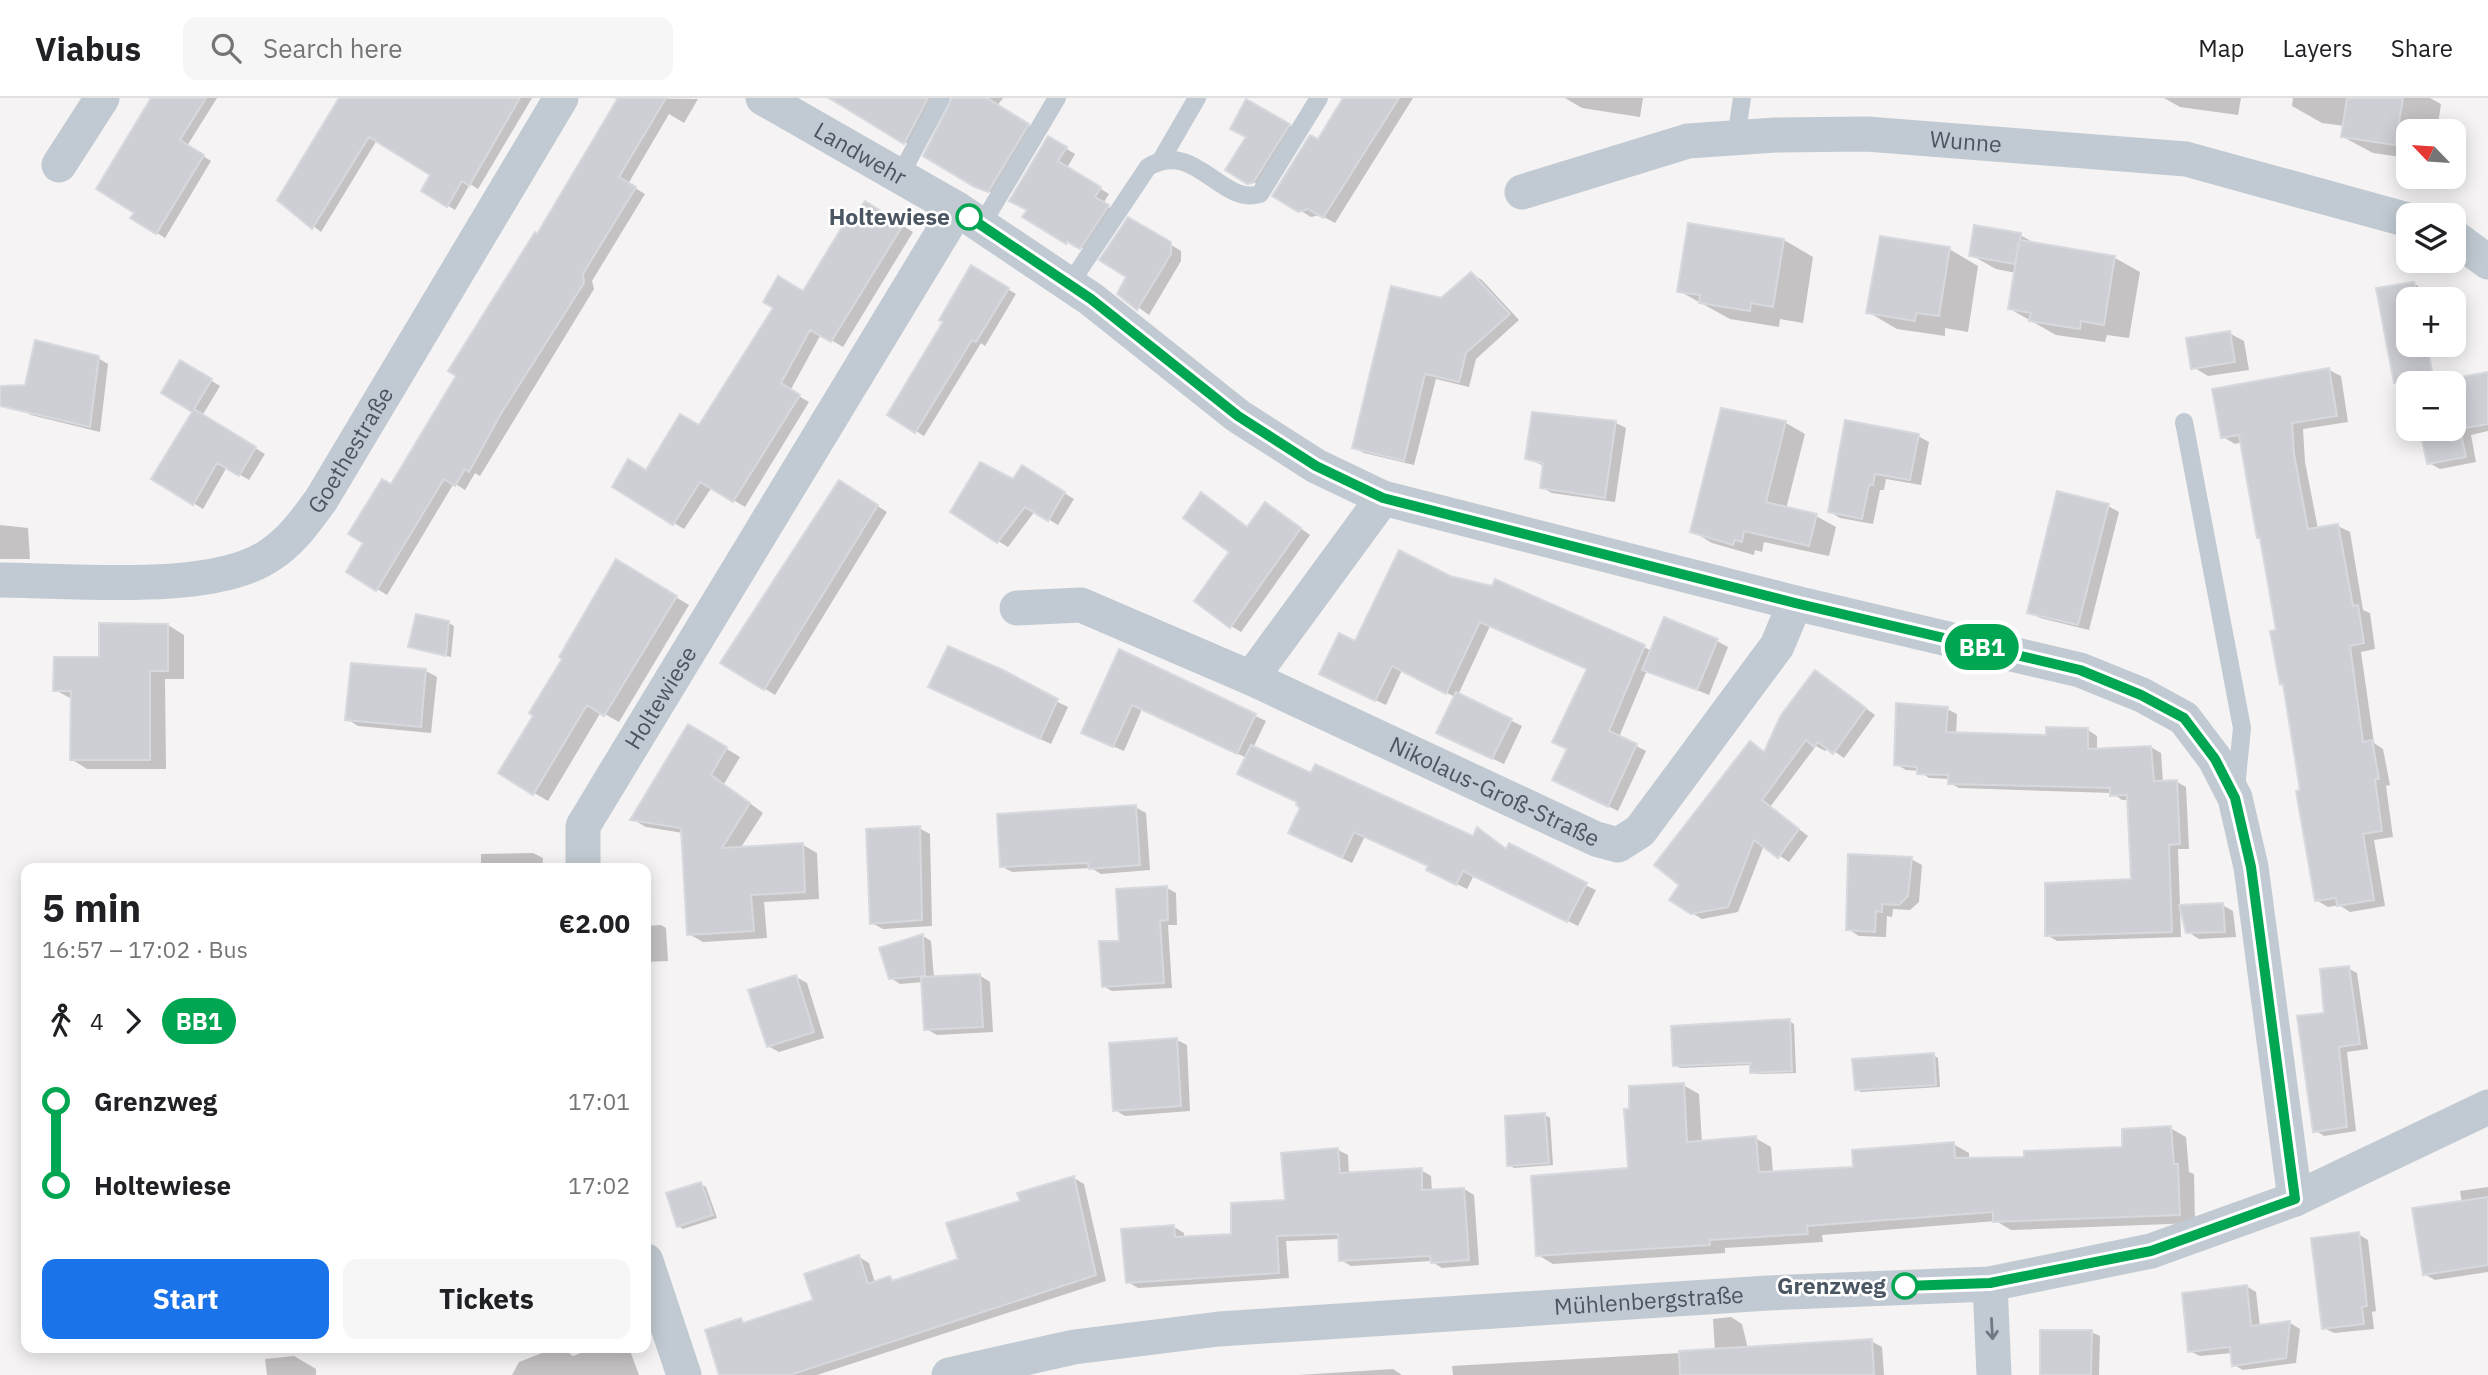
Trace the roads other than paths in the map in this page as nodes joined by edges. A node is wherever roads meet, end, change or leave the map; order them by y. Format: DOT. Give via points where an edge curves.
graph roads {
  1 [pos="102,98"];
  2 [pos="561,98"];
  3 [pos="763,98"];
  4 [pos="941,98"];
  5 [pos="1057,98"];
  6 [pos="1197,98"];
  7 [pos="1319,98"];
  8 [pos="1742,98"];
  9 [pos="1736,138"];
  10 [pos="1161,160"];
  11 [pos="59,165"];
  12 [pos="900,177"];
  13 [pos="1522,192"];
  14 [pos="969,217"];
  15 [pos="2396,217"];
  16 [pos="2466,246"];
  17 [pos="2488,262"];
  18 [pos="1069,285"];
  19 [pos="2184,422"];
  20 [pos="1383,498"];
  21 [pos="0,580"];
  22 [pos="1795,603"];
  23 [pos="1017,608"];
  24 [pos="1251,678"];
  25 [pos="2235,798"];
  26 [pos="583,863"];
  27 [pos="2488,1107"];
  28 [pos="2295,1199"];
  29 [pos="651,1276"];
  30 [pos="1990,1283"];
  31 [pos="684,1375"];
  32 [pos="949,1375"];
  33 [pos="1994,1375"];
  1 -- 11 [label="street"];
  2 -- 21 [label="street, Goethestraße" via="300,530 270,555 238,572 192,581"];
  3 -- 12 [label="street, Landwehr"];
  4 -- 12 [label="lane"];
  5 -- 14 [label="lane"];
  6 -- 10 [label="lane"];
  7 -- 10 [label="lane" via="1260,194 1245,195 1179,160"];
  8 -- 9 [label="lane"];
  9 -- 13 [label="street, Wunne" via="1688,141"];
  9 -- 15 [label="street, Wunne" via="1867,134 2186,159"];
  10 -- 18 [label="lane" via="1148,167"];
  12 -- 14 [label="street, Landwehr"];
  14 -- 18 [label="street, Landwehr"];
  14 -- 26 [label="street, Holtewiese" via="583,826"];
  16 -- 17 [label="street"];
  18 -- 20 [label="street, Landwehr" via="1238,416 1316,466"];
  19 -- 25 [label="lane" via="2242,728"];
  20 -- 22 [label="street, Landwehr"];
  20 -- 24 [label="street"];
  22 -- 24 [label="street, Nikolaus-Groß-Straße" via="1777,646 1640,831 1618,845 1595,839"];
  22 -- 25 [label="street, Landwehr" via="2080,670 2141,695 2184,718 2215,759"];
  23 -- 24 [label="street, Nikolaus-Groß-Straße" via="1081,605"];
  25 -- 28 [label="street, Landwehr" via="2251,867"];
  27 -- 28 [label="street, Mühlenbergstraße"];
  28 -- 30 [label="street, Mühlenbergstraße" via="2151,1251"];
  29 -- 31 [label="street"];
  30 -- 32 [label="street, Mühlenbergstraße" via="1219,1329 1074,1347"];
  30 -- 33 [label="street, one-way"];
}
